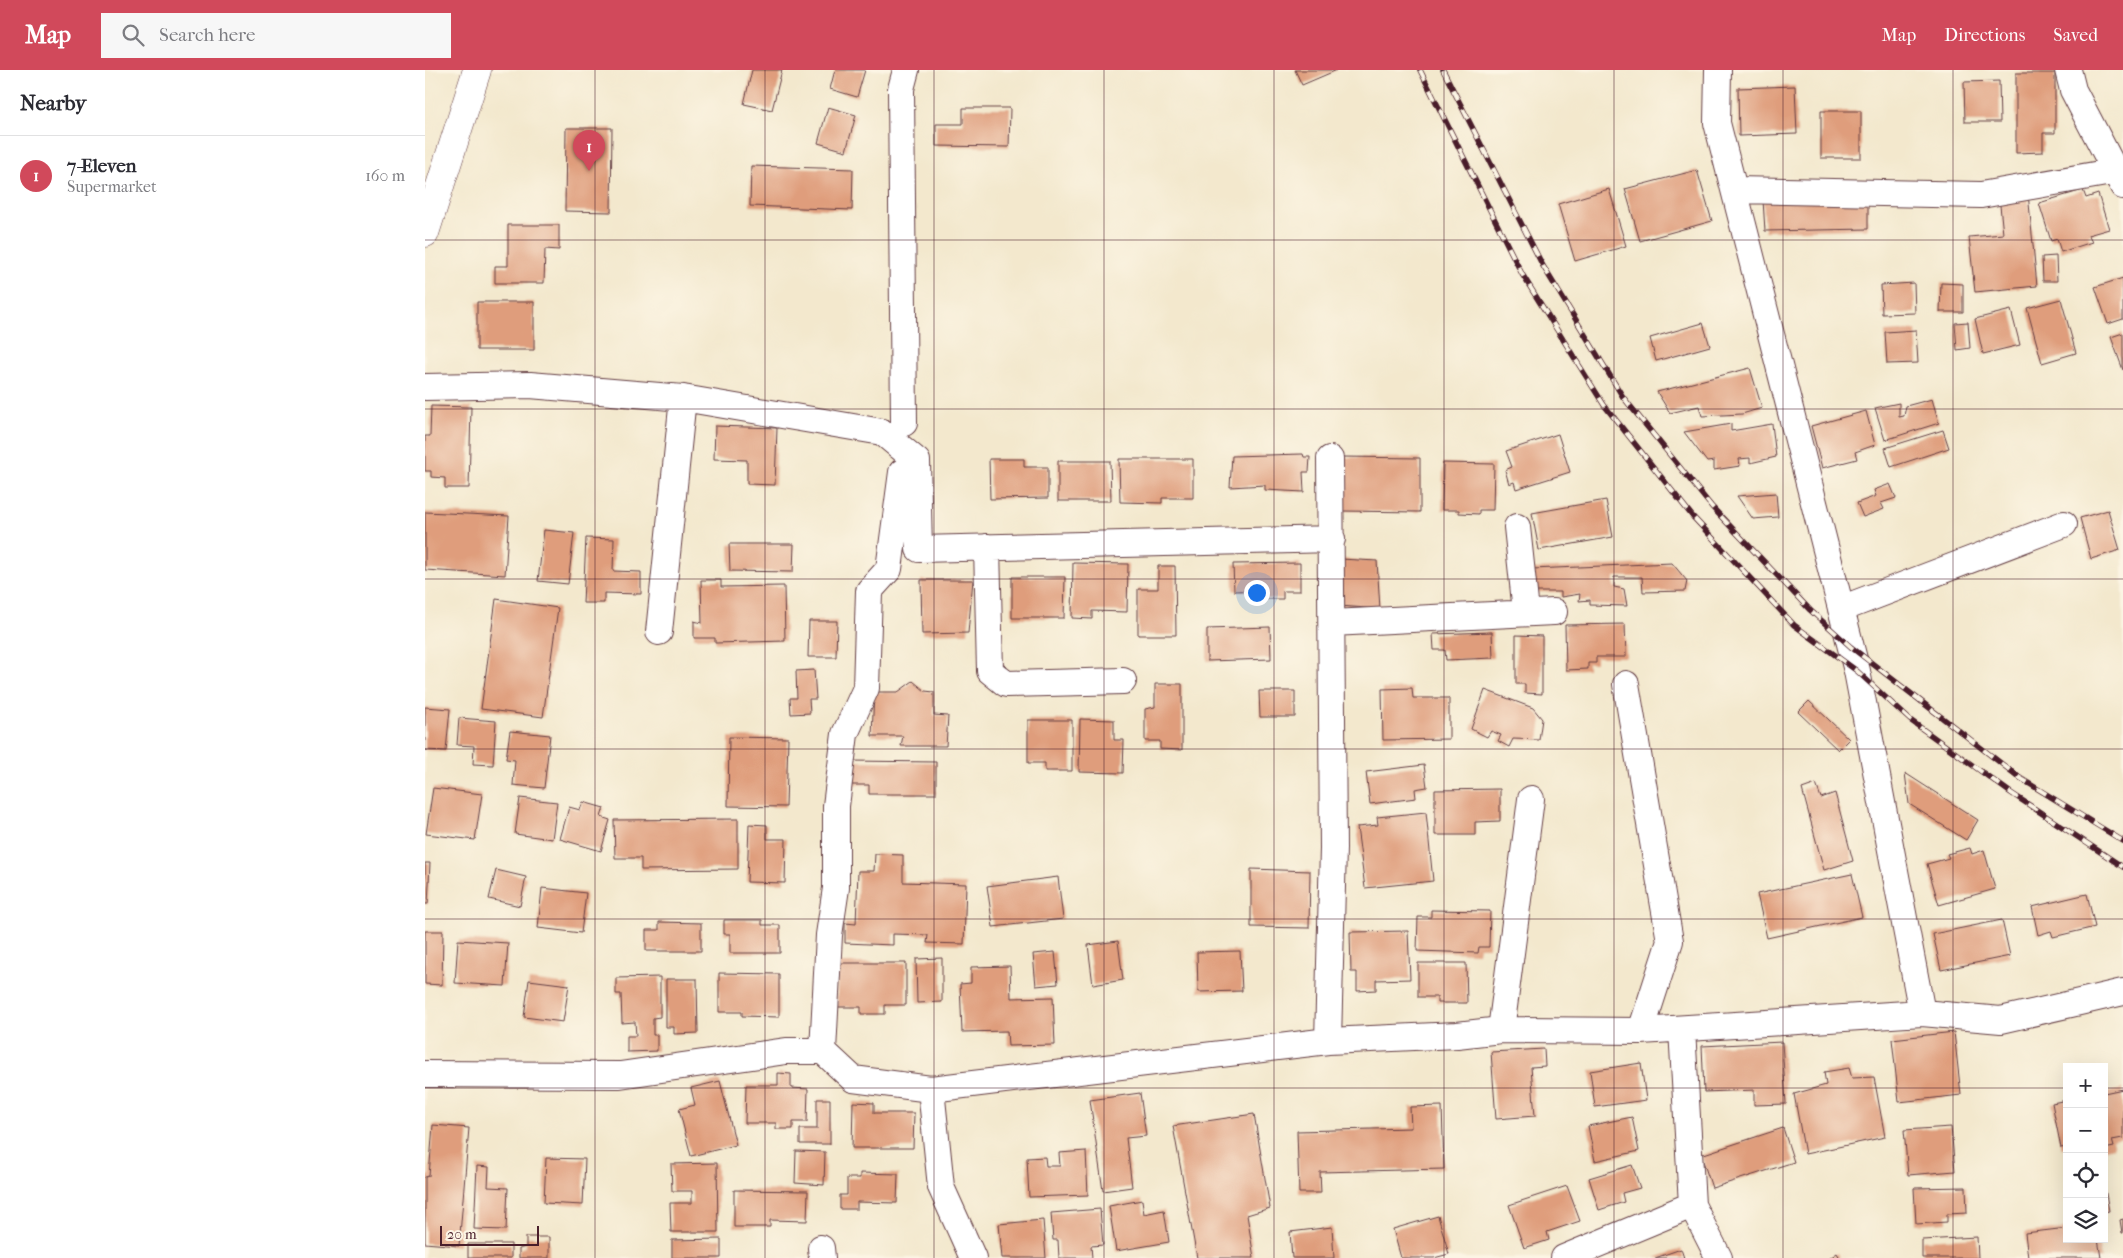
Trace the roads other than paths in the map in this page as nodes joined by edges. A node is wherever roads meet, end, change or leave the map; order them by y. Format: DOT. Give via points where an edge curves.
graph roads {
  1 [pos="477,70"];
  2 [pos="906,70"];
  3 [pos="1718,70"];
  4 [pos="2068,70"];
  5 [pos="2121,176"];
  6 [pos="1735,190"];
  7 [pos="425,233"];
  8 [pos="425,387"];
  9 [pos="683,398"];
  10 [pos="904,423"];
  11 [pos="1330,459"];
  12 [pos="902,472"];
  13 [pos="2064,524"];
  14 [pos="1517,527"];
  15 [pos="1332,539"];
  16 [pos="987,547"];
  17 [pos="1841,609"];
  18 [pos="1526,612"];
  19 [pos="1554,612"];
  20 [pos="1332,623"];
  21 [pos="659,632"];
  22 [pos="1123,681"];
  23 [pos="1626,684"];
  24 [pos="1531,799"];
  25 [pos="2123,992"];
  26 [pos="1922,1013"];
  27 [pos="1682,1029"];
  28 [pos="1501,1030"];
  29 [pos="1641,1031"];
  30 [pos="1329,1041"];
  31 [pos="823,1051"];
  32 [pos="425,1074"];
  33 [pos="931,1089"];
  34 [pos="1692,1205"];
  35 [pos="973,1258"];
  36 [pos="1564,1258"];
  37 [pos="1719,1258"];
  1 -- 7 [label="street"];
  2 -- 10 [label="street" via="901,89"];
  3 -- 6 [label="street" via="1717,123"];
  4 -- 5 [label="street" via="2073,90"];
  5 -- 6 [label="street" via="1981,195"];
  6 -- 17 [label="street"];
  8 -- 9 [label="street" via="530,385"];
  9 -- 16 [label="street" via="882,432 917,461 919,549"];
  9 -- 21 [label="street"];
  11 -- 15 [label="street"];
  12 -- 31 [label="street" via="889,569 869,591 866,688 845,734 836,806 836,888 829,935"];
  13 -- 17 [label="street"];
  14 -- 18 [label="street"];
  15 -- 16 [label="street"];
  15 -- 20 [label="street"];
  16 -- 22 [label="street" via="990,671 1006,684"];
  17 -- 26 [label="street" via="1857,671"];
  18 -- 19 [label="street"];
  18 -- 20 [label="street"];
  20 -- 30 [label="street" via="1333,848"];
  23 -- 29 [label="street" via="1670,941"];
  24 -- 28 [label="street"];
  25 -- 26 [label="street" via="2001,1020"];
  26 -- 27 [label="street"];
  27 -- 29 [label="street"];
  27 -- 34 [label="street"];
  28 -- 29 [label="street"];
  28 -- 30 [label="street"];
  30 -- 33 [label="street"];
  31 -- 32 [label="street" via="785,1051 620,1075"];
  31 -- 33 [label="street" via="853,1079"];
  33 -- 35 [label="street" via="941,1187"];
  34 -- 36 [label="street"];
  34 -- 37 [label="street"];
}
